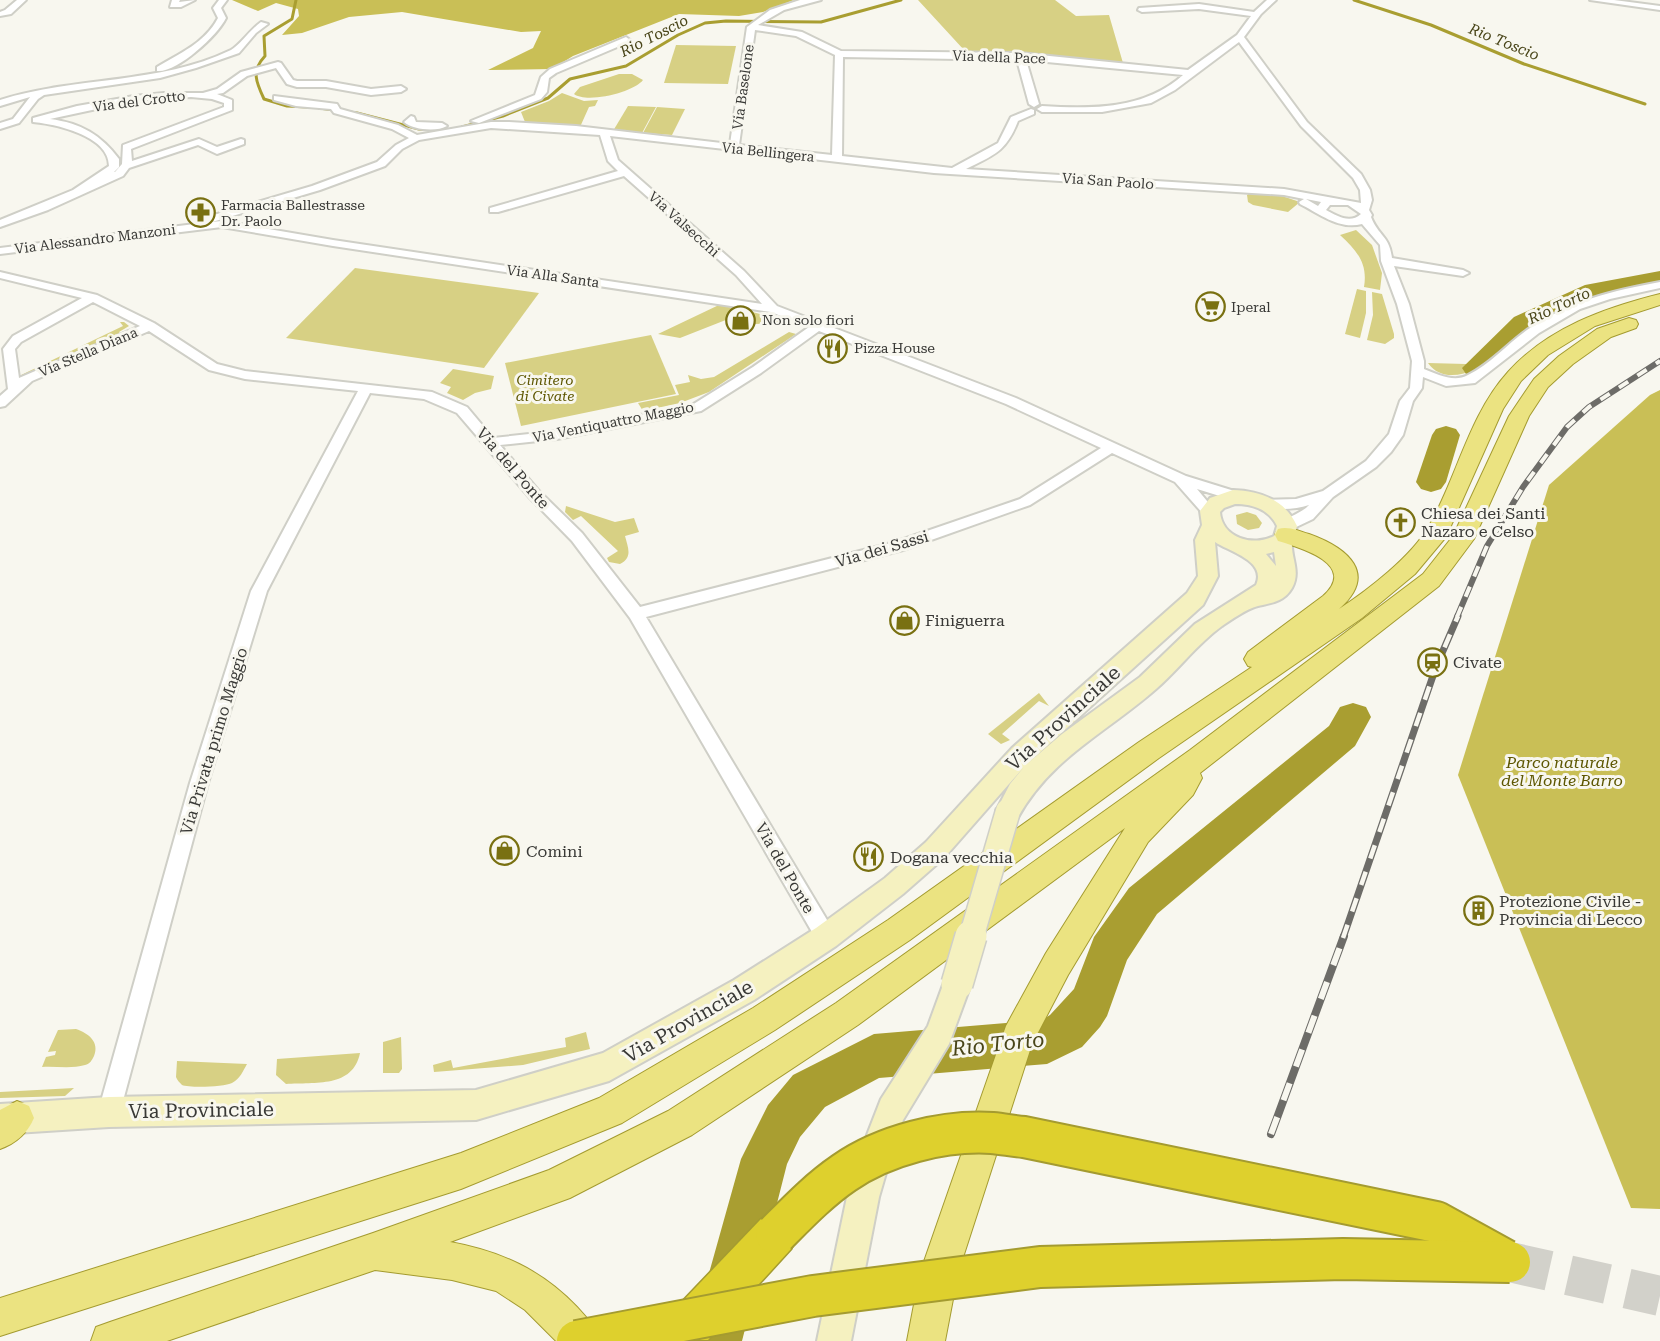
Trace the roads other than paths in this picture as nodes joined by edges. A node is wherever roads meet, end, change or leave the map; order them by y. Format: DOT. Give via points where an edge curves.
graph roads {
  1 [pos="22,0"];
  2 [pos="176,0"];
  3 [pos="191,0"];
  4 [pos="223,0"];
  5 [pos="817,0"];
  6 [pos="1272,0"];
  7 [pos="1594,0"];
  8 [pos="1660,9"];
  9 [pos="1142,10"];
  10 [pos="0,14"];
  11 [pos="1256,15"];
  12 [pos="264,24"];
  13 [pos="754,24"];
  14 [pos="1240,37"];
  15 [pos="626,40"];
  16 [pos="839,54"];
  17 [pos="1020,56"];
  18 [pos="1190,73"];
  19 [pos="197,74"];
  20 [pos="113,82"];
  21 [pos="401,89"];
  22 [pos="42,93"];
  23 [pos="200,95"];
  24 [pos="277,98"];
  25 [pos="0,103"];
  26 [pos="1036,108"];
  27 [pos="411,119"];
  28 [pos="36,120"];
  29 [pos="19,121"];
  30 [pos="0,124"];
  31 [pos="477,124"];
  32 [pos="604,134"];
  33 [pos="416,138"];
  34 [pos="241,142"];
  35 [pos="734,148"];
  36 [pos="837,160"];
  37 [pos="126,166"];
  38 [pos="953,171"];
  39 [pos="625,172"];
  40 [pos="1361,183"];
  41 [pos="86,187"];
  42 [pos="1263,191"];
  43 [pos="1336,201"];
  44 [pos="494,210"];
  45 [pos="1323,211"];
  46 [pos="1365,213"];
  47 [pos="1340,221"];
  48 [pos="0,224"];
  49 [pos="197,227"];
  50 [pos="333,243"];
  51 [pos="0,250"];
  52 [pos="1387,257"];
  53 [pos="1464,273"];
  54 [pos="0,275"];
  55 [pos="1660,285"];
  56 [pos="93,297"];
  57 [pos="1660,299"];
  58 [pos="773,309"];
  59 [pos="1660,314"];
  60 [pos="150,326"];
  61 [pos="818,326"];
  62 [pos="1418,371"];
  63 [pos="366,388"];
  64 [pos="14,389"];
  65 [pos="0,403"];
  66 [pos="492,442"];
  67 [pos="1112,447"];
  68 [pos="1181,479"];
  69 [pos="1328,494"];
  70 [pos="1239,497"];
  71 [pos="1266,503"];
  72 [pos="1211,519"];
  73 [pos="1285,534"];
  74 [pos="1238,545"];
  75 [pos="1208,561"];
  76 [pos="1244,603"];
  77 [pos="636,614"];
  78 [pos="1149,750"];
  79 [pos="1200,758"];
  80 [pos="826,937"];
  81 [pos="109,1112"];
  82 [pos="6,1123"];
  83 [pos="373,1252"];
  84 [pos="0,1317"];
  85 [pos="572,1332"];
  86 [pos="110,1341"];
  87 [pos="678,1341"];
  88 [pos="834,1341"];
  89 [pos="926,1341"];
  1 -- 10 [label="street"];
  2 -- 3 [label="street" via="173,5"];
  4 -- 20 [label="street" via="217,8 222,18 208,39 154,73"];
  5 -- 13 [label="street" via="782,7"];
  6 -- 11 [label="street"];
  7 -- 8 [label="street"];
  9 -- 11 [label="street" via="1191,5"];
  11 -- 14 [label="street"];
  12 -- 20 [label="street" via="236,51 160,75"];
  13 -- 16 [label="street, Via della Pace" via="799,34"];
  13 -- 35 [label="street, Via Baselone"];
  14 -- 18 [label="street"];
  14 -- 40 [label="street" via="1304,124"];
  15 -- 31 [label="street" via="553,71 545,77 542,92 529,102"];
  16 -- 17 [label="street, Via della Pace"];
  16 -- 36 [label="street"];
  17 -- 18 [label="street, Via della Pace"];
  17 -- 26 [label="street"];
  18 -- 26 [label="street" via="1171,89 1150,99 1108,107"];
  19 -- 29 [label="street"];
  20 -- 22 [label="street"];
  21 -- 23 [label="street" via="370,92 326,84 297,84 290,82 278,65 270,65 244,74 220,91"];
  22 -- 25 [label="street"];
  22 -- 29 [label="street"];
  23 -- 28 [label="street, Via del Crotto" via="107,103"];
  23 -- 37 [label="street, Via del Crotto" via="224,99 231,105 126,147"];
  24 -- 33 [label="street" via="336,109 395,127"];
  26 -- 38 [label="street" via="1014,119 1006,140 994,150"];
  27 -- 31 [label="street" via="409,122 414,126"];
  28 -- 29 [label="street"];
  28 -- 41 [label="street, Via del Crotto" via="79,127 114,159 108,174"];
  29 -- 30 [label="street"];
  31 -- 32 [label="street, Via Bellingera" via="536,125"];
  31 -- 33 [label="street"];
  32 -- 35 [label="street, Via Bellingera"];
  32 -- 39 [label="street, Via Valsecchi" via="613,161"];
  33 -- 49 [label="street" via="381,164 211,219"];
  34 -- 37 [label="street" via="217,151 199,142"];
  35 -- 36 [label="street, Via Bellingera"];
  36 -- 38 [label="street, Via Bellingera"];
  37 -- 41 [label="street, Via del Crotto" via="113,177"];
  38 -- 42 [label="street, Via San Paolo"];
  39 -- 44 [label="street"];
  39 -- 58 [label="street, Via Valsecchi" via="740,273"];
  40 -- 43 [label="street" via="1354,192"];
  40 -- 46 [label="street" via="1367,200"];
  41 -- 48 [label="street, Via del Crotto"];
  42 -- 43 [label="street, Via San Paolo"];
  42 -- 45 [label="street, Via San Paolo" via="1297,199"];
  43 -- 45 [label="street" via="1323,205"];
  43 -- 46 [label="street, Via San Paolo"];
  45 -- 47 [label="street, Via San Paolo"];
  46 -- 47 [label="street" via="1353,222"];
  46 -- 52 [label="street" via="1369,227 1385,244"];
  47 -- 52 [label="street, Via San Paolo" via="1366,234"];
  49 -- 50 [label="street, Via Alessandro Manzoni" via="222,224"];
  49 -- 51 [label="street, Via Alessandro Manzoni"];
  50 -- 58 [label="street, Via Alla Santa"];
  52 -- 53 [label="street"];
  52 -- 62 [label="street" via="1414,343"];
  54 -- 56 [label="street, Via del Ponte"];
  55 -- 62 [label="street" via="1576,306 1535,330 1470,380 1446,382"];
  56 -- 60 [label="street, Via del Ponte"];
  56 -- 64 [label="street" via="17,339 9,349"];
  57 -- 78 [label="main road" via="1588,322 1541,351 1514,377 1493,409 1438,531 1407,568 1353,612"];
  58 -- 61 [label="street"];
  59 -- 79 [label="main road" via="1604,333 1541,383 1519,416 1463,539 1431,580"];
  60 -- 63 [label="street, Via del Ponte" via="213,367 245,375"];
  60 -- 64 [label="street, Via Stella Diana" via="54,365"];
  61 -- 66 [label="street, Via Ventiquattro Maggio" via="696,408 556,435"];
  61 -- 67 [label="street" via="1011,401"];
  62 -- 69 [label="street" via="1416,387 1386,449"];
  63 -- 66 [label="street, Via del Ponte" via="427,395 462,410"];
  63 -- 81 [label="street, Via Privata primo Maggio" via="259,591 199,783"];
  64 -- 65 [label="street, Via Stella Diana"];
  66 -- 77 [label="street, Via del Ponte" via="534,494 577,537"];
  67 -- 68 [label="street"];
  67 -- 77 [label="street, Via dei Sassi" via="1014,506 898,546"];
  68 -- 70 [label="street"];
  68 -- 72 [label="street"];
  69 -- 71 [label="street" via="1297,504"];
  69 -- 73 [label="street"];
  70 -- 71 [label="street"];
  70 -- 72 [label="street" via="1220,501"];
  71 -- 73 [label="street" via="1279,512"];
  72 -- 74 [label="street" via="1220,535"];
  72 -- 75 [label="street, Via Provinciale" via="1205,540"];
  73 -- 74 [label="street" via="1269,548"];
  73 -- 76 [label="street" via="1287,574 1282,587 1269,597"];
  73 -- 78 [label="main road" via="1316,544 1334,556 1346,574 1344,588"];
  74 -- 75 [label="street" via="1222,548"];
  74 -- 76 [label="street" via="1263,562 1269,578 1264,591"];
  75 -- 80 [label="street, Via Provinciale" via="1208,576 1195,599 1004,771 935,850"];
  76 -- 88 [label="street, bridge" via="1208,624 1147,684 1050,759 1022,787 1008,811 939,1034 892,1110 882,1135 863,1197"];
  77 -- 80 [label="street, Via del Ponte"];
  78 -- 84 [label="main road" via="899,930 764,1019 609,1111 461,1171"];
  79 -- 83 [label="main road" via="847,1014 680,1123 557,1185"];
  79 -- 89 [label="main road" via="1183,787 1138,833 1029,1015 939,1274"];
  80 -- 81 [label="street, Via Provinciale" via="744,990 609,1066 476,1105"];
  81 -- 82 [label="street, Via Provinciale"];
  83 -- 85 [label="main road" via="464,1262 522,1284"];
  83 -- 86 [label="main road"];
  85 -- 87 [label="highway, bridge" via="612,1332 813,1296 1040,1268 1343,1259 1510,1262 1436,1222 1024,1137 991,1133 956,1136 888,1152 847,1171 828,1185 776,1234"];
}
